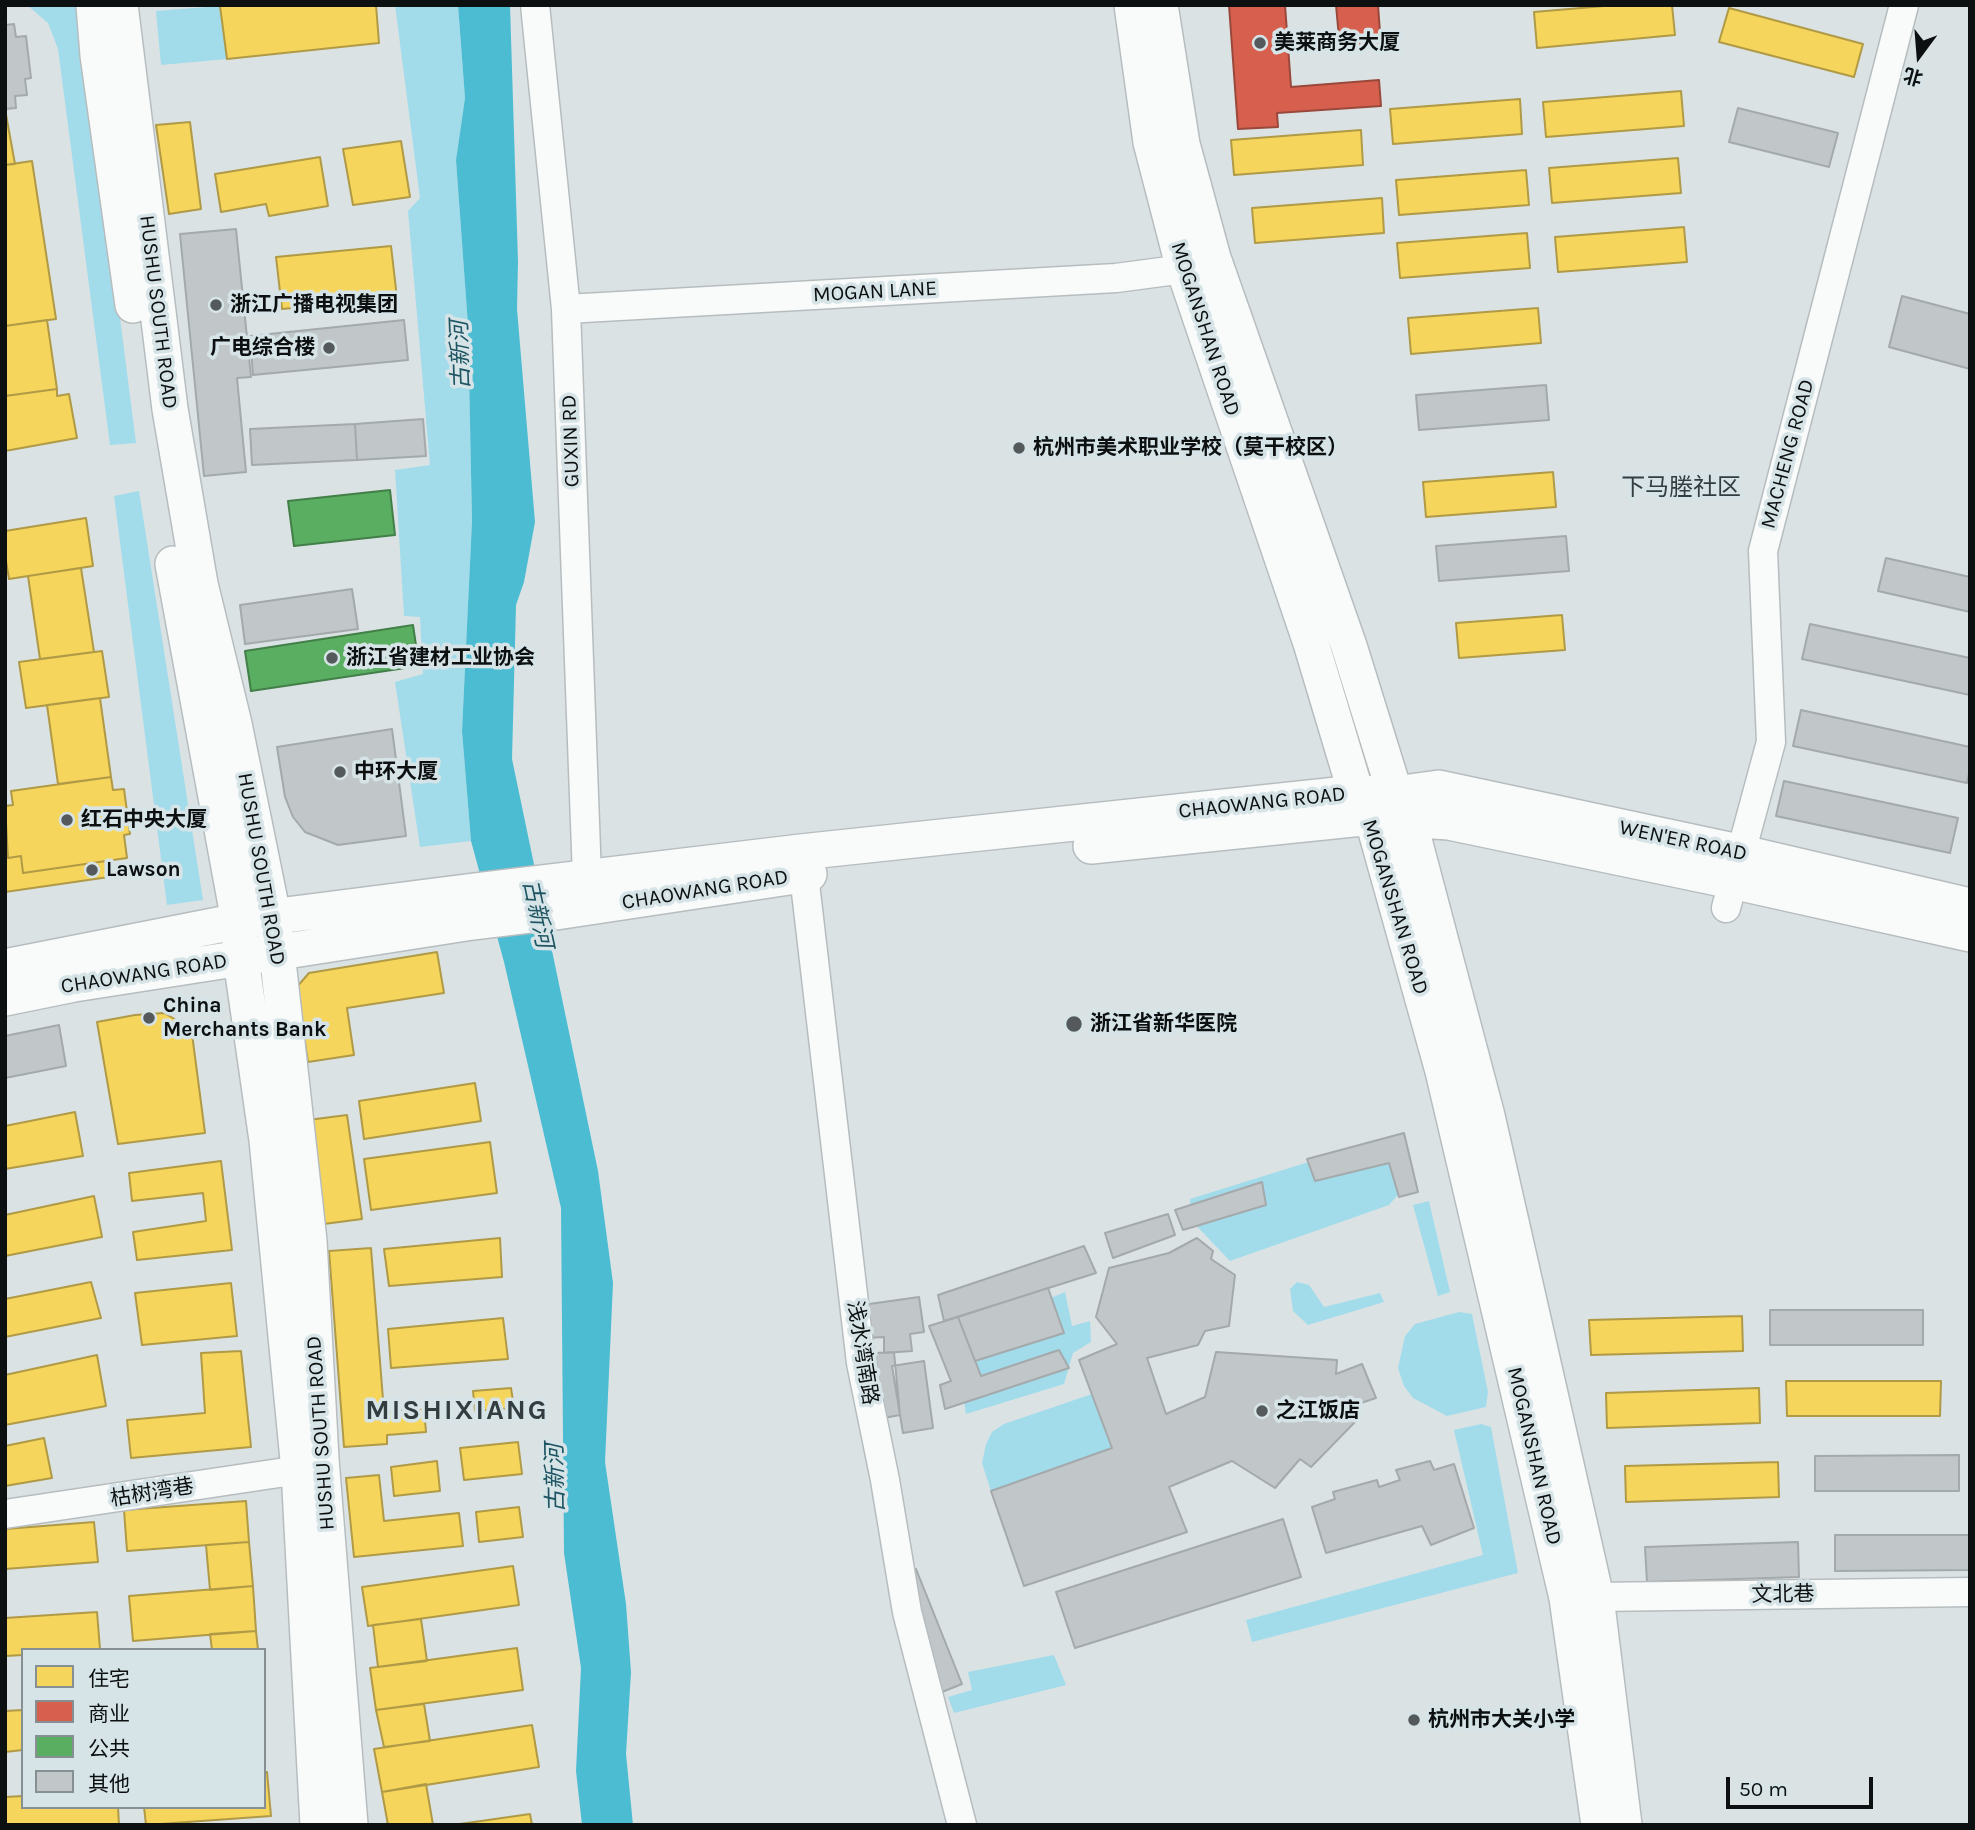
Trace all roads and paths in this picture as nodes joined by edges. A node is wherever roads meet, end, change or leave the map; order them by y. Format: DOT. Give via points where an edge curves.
graph roads {
  1 [pos="94,5"];
  2 [pos="120,5"];
  3 [pos="535,5"];
  4 [pos="1132,5"];
  5 [pos="1160,5"];
  6 [pos="1904,5"];
  7 [pos="1184,269"];
  8 [pos="566,309"];
  9 [pos="1383,806"];
  10 [pos="804,875"];
  11 [pos="587,877"];
  12 [pos="1733,880"];
  13 [pos="552,897"];
  14 [pos="480,906"];
  15 [pos="1970,906"];
  16 [pos="273,916"];
  17 [pos="239,921"];
  18 [pos="1970,934"];
  19 [pos="276,953"];
  20 [pos="241,959"];
  21 [pos="5,967"];
  22 [pos="5,998"];
  23 [pos="299,1470"];
  24 [pos="5,1514"];
  25 [pos="1970,1592"];
  26 [pos="1596,1597"];
  27 [pos="318,1825"];
  28 [pos="350,1825"];
  29 [pos="962,1825"];
  30 [pos="1599,1825"];
  31 [pos="1624,1825"];
  1 -- 17 [label="main road, HUSHU SOUTH ROAD" via="156,472"];
  2 -- 16 [label="main road, HUSHU SOUTH ROAD" via="170,409 200,584"];
  3 -- 8 [label="street, GUXIN RD"];
  4 -- 7 [label="main road, MOGANSHAN ROAD" via="1151,142"];
  5 -- 9 [label="main road, MOGANSHAN ROAD" via="1182,144 1213,258 1349,646"];
  6 -- 12 [label="street, MACHENG ROAD" via="1763,551 1771,742"];
  7 -- 8 [label="street, MOGAN LANE" via="1116,278"];
  7 -- 9 [label="main road, MOGANSHAN ROAD" via="1311,643"];
  8 -- 11 [label="street, GUXIN RD"];
  9 -- 10 [label="main road, CHAOWANG ROAD"];
  9 -- 11 [label="main road, CHAOWANG ROAD" via="801,852"];
  9 -- 12 [label="main road, WEN'ER ROAD"];
  9 -- 26 [label="main road, MOGANSHAN ROAD" via="1487,1116"];
  9 -- 30 [label="main road, MOGANSHAN ROAD" via="1567,1598"];
  10 -- 13 [label="main road, CHAOWANG ROAD"];
  10 -- 29 [label="street, 浅水湾南路" via="861,1363 907,1612"];
  11 -- 13 [label="main road, CHAOWANG ROAD"];
  12 -- 15 [label="main road, WEN'ER ROAD"];
  12 -- 18 [label="main road, WEN'ER ROAD"];
  13 -- 14 [label="main road, CHAOWANG ROAD"];
  14 -- 16 [label="main road, CHAOWANG ROAD"];
  14 -- 19 [label="main road, CHAOWANG ROAD"];
  16 -- 17 [label="main road, CHAOWANG ROAD"];
  16 -- 19 [label="main road, HUSHU SOUTH ROAD"];
  17 -- 20 [label="main road, HUSHU SOUTH ROAD"];
  17 -- 21 [label="main road, CHAOWANG ROAD"];
  19 -- 20 [label="main road, CHAOWANG ROAD"];
  19 -- 28 [label="main road, HUSHU SOUTH ROAD" via="309,1241"];
  20 -- 22 [label="main road, CHAOWANG ROAD"];
  20 -- 23 [label="main road, HUSHU SOUTH ROAD" via="267,1140"];
  23 -- 24 [label="street, 枯树湾巷"];
  23 -- 27 [label="main road, HUSHU SOUTH ROAD"];
  25 -- 26 [label="street, 文北巷"];
  26 -- 31 [label="main road, MOGANSHAN ROAD"];
}
